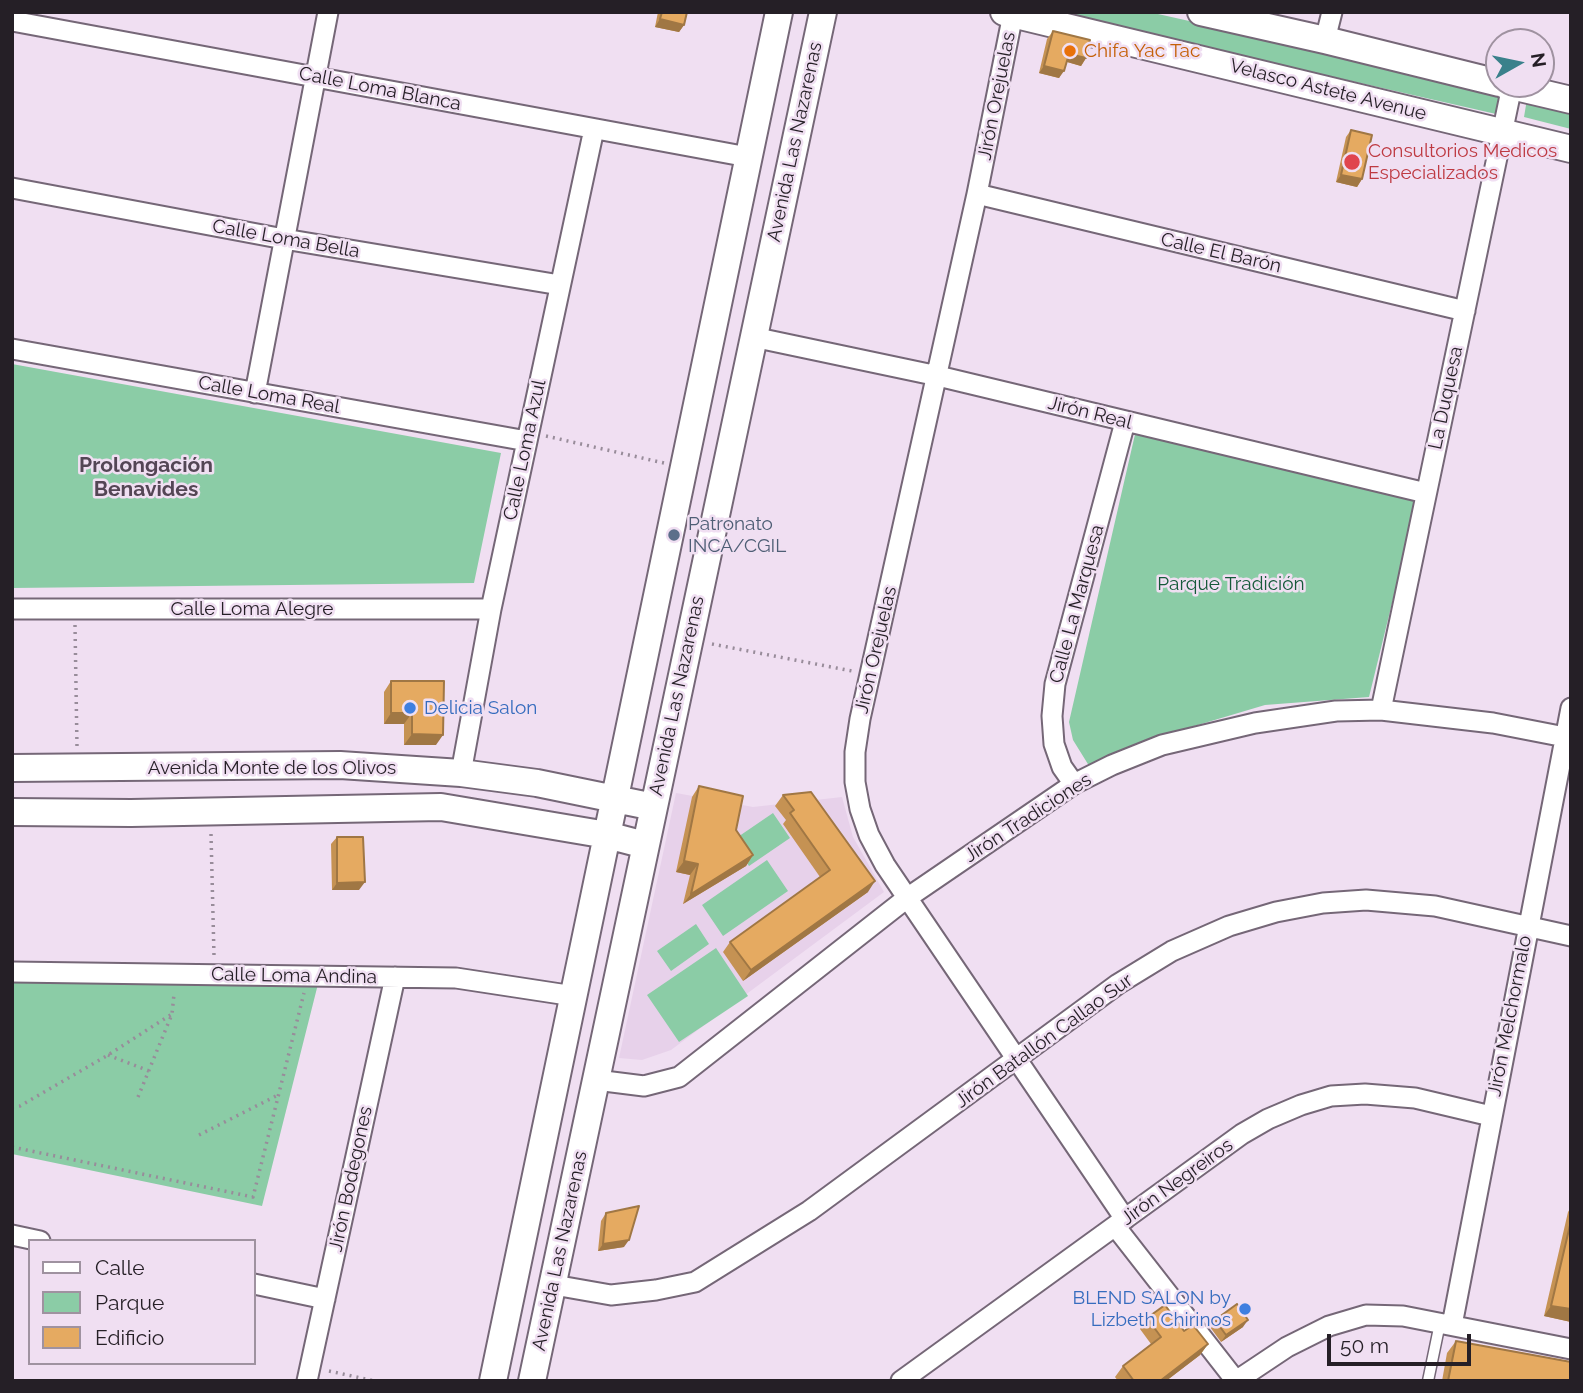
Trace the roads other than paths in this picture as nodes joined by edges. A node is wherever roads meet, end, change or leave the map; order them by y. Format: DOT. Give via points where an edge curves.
graph roads {
  1 [pos="328,12"];
  2 [pos="779,12"];
  3 [pos="823,12"];
  4 [pos="1201,12"];
  5 [pos="1332,12"];
  6 [pos="1008,13"];
  7 [pos="12,21"];
  8 [pos="1325,40"];
  9 [pos="315,77"];
  10 [pos="1485,80"];
  11 [pos="1504,98"];
  12 [pos="594,129"];
  13 [pos="1503,132"];
  14 [pos="1571,149"];
  15 [pos="748,158"];
  16 [pos="12,188"];
  17 [pos="977,194"];
  18 [pos="284,239"];
  19 [pos="560,285"];
  20 [pos="1465,311"];
  21 [pos="753,337"];
  22 [pos="12,349"];
  23 [pos="938,376"];
  24 [pos="255,393"];
  25 [pos="1125,422"];
  26 [pos="528,437"];
  27 [pos="1426,493"];
  28 [pos="12,609"];
  29 [pos="491,609"];
  30 [pos="1571,708"];
  31 [pos="1381,710"];
  32 [pos="1565,737"];
  33 [pos="12,768"];
  34 [pos="461,773"];
  35 [pos="1074,784"];
  36 [pos="615,797"];
  37 [pos="654,807"];
  38 [pos="12,812"];
  39 [pos="607,835"];
  40 [pos="645,845"];
  41 [pos="907,898"];
  42 [pos="1528,927"];
  43 [pos="1571,936"];
  44 [pos="12,972"];
  45 [pos="394,977"];
  46 [pos="574,996"];
  47 [pos="1017,1060"];
  48 [pos="596,1080"];
  49 [pos="1491,1116"];
  50 [pos="1120,1222"];
  51 [pos="12,1235"];
  52 [pos="31,1239"];
  53 [pos="256,1284"];
  54 [pos="554,1285"];
  55 [pos="325,1299"];
  56 [pos="1446,1324"];
  57 [pos="1571,1349"];
  58 [pos="308,1374"];
  59 [pos="494,1381"];
  60 [pos="532,1381"];
  61 [pos="901,1381"];
  62 [pos="1236,1381"];
  63 [pos="1428,1381"];
  1 -- 9 [label="street"];
  2 -- 15 [label="street, Avenida Las Nazarenas"];
  3 -- 21 [label="street, Avenida Las Nazarenas"];
  4 -- 8 [label="street"];
  5 -- 8 [label="street"];
  6 -- 13 [label="street, Velasco Astete Avenue"];
  6 -- 17 [label="street, Jirón Orejuelas"];
  7 -- 9 [label="street, Calle Loma Blanca"];
  8 -- 10 [label="street"];
  9 -- 12 [label="street, Calle Loma Blanca"];
  9 -- 18 [label="street"];
  11 -- 13 [label="street, La Duquesa"];
  12 -- 15 [label="street, Calle Loma Blanca"];
  12 -- 19 [label="street, Calle Loma Azul"];
  13 -- 14 [label="street, Velasco Astete Avenue"];
  13 -- 20 [label="street, La Duquesa"];
  15 -- 36 [label="street, Avenida Las Nazarenas"];
  16 -- 18 [label="street, Calle Loma Bella"];
  17 -- 20 [label="street, Calle El Barón"];
  17 -- 23 [label="street, Jirón Orejuelas"];
  18 -- 19 [label="street, Calle Loma Bella"];
  18 -- 24 [label="street"];
  19 -- 26 [label="street, Calle Loma Azul"];
  20 -- 27 [label="street, La Duquesa"];
  21 -- 23 [label="street, Jirón Real"];
  21 -- 37 [label="street, Avenida Las Nazarenas"];
  22 -- 24 [label="street, Calle Loma Real"];
  23 -- 25 [label="street, Jirón Real"];
  23 -- 41 [label="street, Jirón Orejuelas" via="857,741 855,782 860,809 869,835"];
  24 -- 26 [label="street, Calle Loma Real"];
  25 -- 27 [label="street, Jirón Real"];
  25 -- 35 [label="street, Calle La Marquesa" via="1055,684 1054,744"];
  26 -- 29 [label="street, Calle Loma Azul"];
  27 -- 31 [label="street, La Duquesa"];
  28 -- 29 [label="street, Calle Loma Alegre"];
  29 -- 34 [label="street, Calle Loma Azul"];
  30 -- 32 [label="street, Jirón Melchormalo"];
  31 -- 32 [label="street, Jirón Tradiciones"];
  31 -- 35 [label="street, Jirón Tradiciones" via="1293,717 1185,738"];
  32 -- 42 [label="street, Jirón Melchormalo"];
  33 -- 34 [label="street, Avenida Monte de los Olivos" via="340,765"];
  34 -- 36 [label="street, Avenida Monte de los Olivos"];
  35 -- 41 [label="street, Jirón Tradiciones"];
  36 -- 37 [label="street, Avenida Monte de los Olivos"];
  36 -- 39 [label="street, Avenida Las Nazarenas"];
  37 -- 40 [label="street, Avenida Las Nazarenas"];
  38 -- 39 [label="street, Avenida Monte de los Olivos" via="441,807"];
  39 -- 40 [label="street, Avenida Monte de los Olivos"];
  39 -- 46 [label="street, Avenida Las Nazarenas"];
  40 -- 48 [label="street, Avenida Las Nazarenas"];
  41 -- 47 [label="street, Jirón Orejuelas"];
  41 -- 48 [label="street, Jirón Tradiciones" via="679,1077 644,1086"];
  42 -- 43 [label="street, Jirón Batallón Callao Sur"];
  42 -- 47 [label="street, Jirón Batallón Callao Sur" via="1402,901 1323,903 1276,912 1172,951 1118,984"];
  42 -- 49 [label="street, Jirón Melchormalo"];
  44 -- 45 [label="street, Calle Loma Andina"];
  45 -- 46 [label="street, Calle Loma Andina" via="456,978"];
  45 -- 55 [label="street, Jirón Bodegones"];
  46 -- 59 [label="street, Avenida Las Nazarenas"];
  47 -- 50 [label="street, Jirón Orejuelas"];
  47 -- 54 [label="street, Jirón Batallón Callao Sur" via="808,1211 695,1282 611,1295"];
  48 -- 54 [label="street, Avenida Las Nazarenas"];
  49 -- 50 [label="street, Jirón Negreiros" via="1415,1098 1331,1096 1251,1129"];
  49 -- 56 [label="street, Jirón Melchormalo"];
  50 -- 61 [label="street, Jirón Negreiros"];
  50 -- 62 [label="street, Jirón Orejuelas"];
  51 -- 52 [label="street"];
  53 -- 55 [label="street"];
  54 -- 60 [label="street, Avenida Las Nazarenas"];
  55 -- 58 [label="street, Jirón Bodegones"];
  56 -- 57 [label="street"];
  56 -- 62 [label="street" via="1366,1315 1287,1346"];
  56 -- 63 [label="lane"];
}
